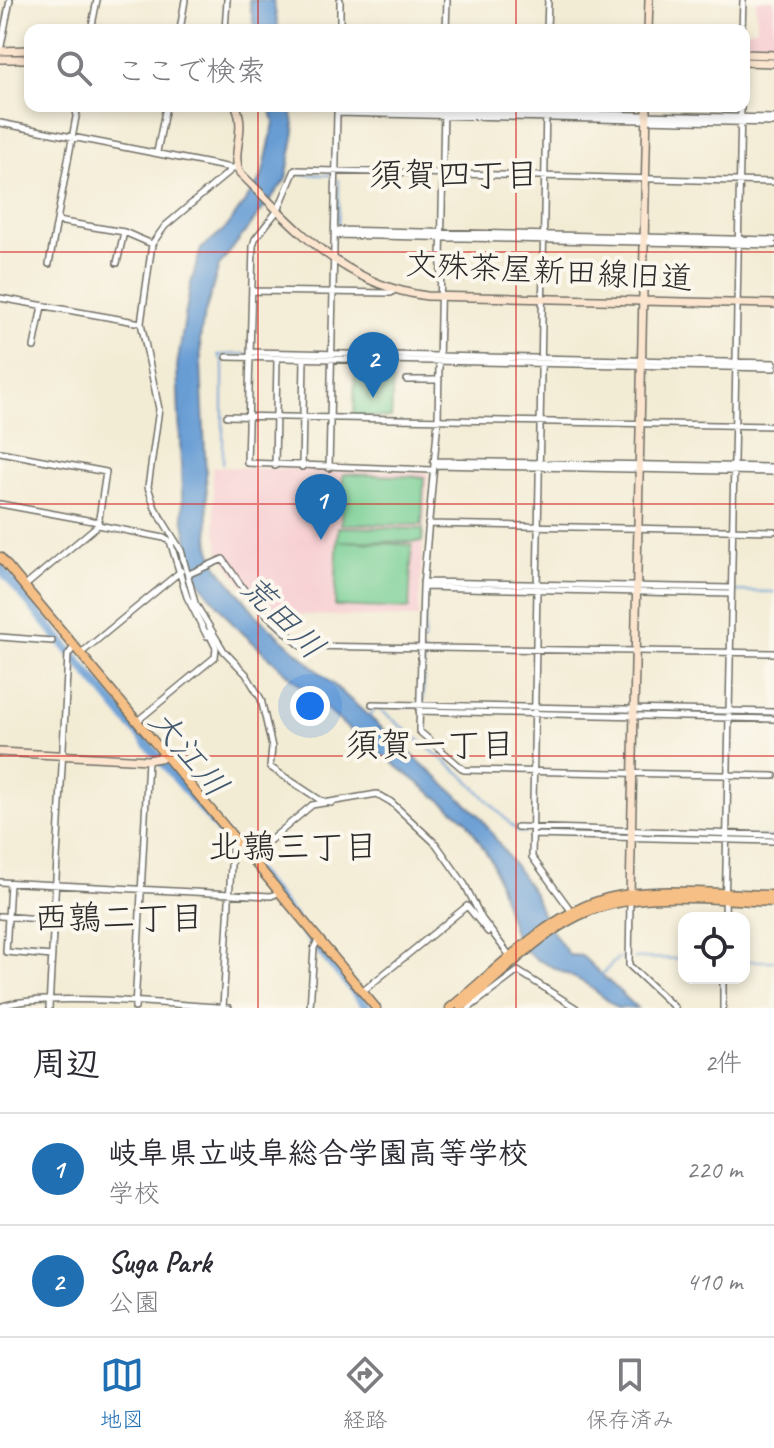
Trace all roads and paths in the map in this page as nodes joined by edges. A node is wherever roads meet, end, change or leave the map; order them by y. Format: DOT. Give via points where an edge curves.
graph roads {
  1 [pos="10,0"];
  2 [pos="97,0"];
  3 [pos="185,0"];
  4 [pos="227,0"];
  5 [pos="340,0"];
  6 [pos="447,0"];
  7 [pos="548,0"];
  8 [pos="649,0"];
  9 [pos="743,0"];
  10 [pos="92,24"];
  11 [pos="181,24"];
  12 [pos="225,24"];
  13 [pos="340,24"];
  14 [pos="446,24"];
  15 [pos="547,24"];
  16 [pos="648,24"];
  17 [pos="742,24"];
  18 [pos="2,36"];
  19 [pos="24,50"];
  20 [pos="0,51"];
  21 [pos="750,54"];
  22 [pos="774,55"];
  23 [pos="0,59"];
  24 [pos="24,59"];
  25 [pos="750,62"];
  26 [pos="774,63"];
  27 [pos="77,112"];
  28 [pos="165,112"];
  29 [pos="238,112"];
  30 [pos="337,112"];
  31 [pos="444,112"];
  32 [pos="545,112"];
  33 [pos="741,112"];
  34 [pos="647,113"];
  35 [pos="741,120"];
  36 [pos="774,120"];
  37 [pos="0,123"];
  38 [pos="73,136"];
  39 [pos="157,152"];
  40 [pos="233,167"];
  41 [pos="336,172"];
  42 [pos="443,174"];
  43 [pos="545,177"];
  44 [pos="646,179"];
  45 [pos="739,181"];
  46 [pos="774,182"];
  47 [pos="277,208"];
  48 [pos="57,221"];
  49 [pos="124,232"];
  50 [pos="335,233"];
  51 [pos="441,235"];
  52 [pos="544,238"];
  53 [pos="644,240"];
  54 [pos="738,242"];
  55 [pos="774,242"];
  56 [pos="152,244"];
  57 [pos="334,262"];
  58 [pos="117,263"];
  59 [pos="49,264"];
  60 [pos="394,290"];
  61 [pos="252,291"];
  62 [pos="334,294"];
  63 [pos="440,297"];
  64 [pos="0,298"];
  65 [pos="542,299"];
  66 [pos="643,302"];
  67 [pos="737,303"];
  68 [pos="774,304"];
  69 [pos="42,306"];
  70 [pos="141,323"];
  71 [pos="34,347"];
  72 [pos="250,355"];
  73 [pos="332,356"];
  74 [pos="227,357"];
  75 [pos="277,358"];
  76 [pos="439,358"];
  77 [pos="304,359"];
  78 [pos="541,360"];
  79 [pos="642,363"];
  80 [pos="735,364"];
  81 [pos="774,365"];
  82 [pos="407,380"];
  83 [pos="439,380"];
  84 [pos="227,416"];
  85 [pos="248,416"];
  86 [pos="276,417"];
  87 [pos="302,417"];
  88 [pos="330,418"];
  89 [pos="438,420"];
  90 [pos="540,422"];
  91 [pos="640,424"];
  92 [pos="735,424"];
  93 [pos="774,426"];
  94 [pos="0,452"];
  95 [pos="433,465"];
  96 [pos="540,465"];
  97 [pos="275,466"];
  98 [pos="302,467"];
  99 [pos="640,467"];
  100 [pos="329,468"];
  101 [pos="734,469"];
  102 [pos="774,470"];
  103 [pos="0,504"];
  104 [pos="98,524"];
  105 [pos="428,524"];
  106 [pos="538,527"];
  107 [pos="638,529"];
  108 [pos="733,529"];
  109 [pos="774,531"];
  110 [pos="170,541"];
  111 [pos="0,557"];
  112 [pos="184,560"];
  113 [pos="181,571"];
  114 [pos="192,573"];
  115 [pos="423,584"];
  116 [pos="25,587"];
  117 [pos="537,587"];
  118 [pos="637,589"];
  119 [pos="731,591"];
  120 [pos="206,623"];
  121 [pos="0,637"];
  122 [pos="52,641"];
  123 [pos="420,647"];
  124 [pos="536,649"];
  125 [pos="74,651"];
  126 [pos="636,651"];
  127 [pos="216,652"];
  128 [pos="730,653"];
  129 [pos="774,653"];
  130 [pos="372,704"];
  131 [pos="419,708"];
  132 [pos="534,711"];
  133 [pos="774,712"];
  134 [pos="634,713"];
  135 [pos="728,714"];
  136 [pos="774,719"];
  137 [pos="136,722"];
  138 [pos="0,752"];
  139 [pos="62,755"];
  140 [pos="162,759"];
  141 [pos="148,760"];
  142 [pos="532,772"];
  143 [pos="633,774"];
  144 [pos="727,775"];
  145 [pos="774,776"];
  146 [pos="331,803"];
  147 [pos="517,827"];
  148 [pos="532,832"];
  149 [pos="632,834"];
  150 [pos="774,835"];
  151 [pos="726,837"];
  152 [pos="774,841"];
  153 [pos="234,844"];
  154 [pos="249,858"];
  155 [pos="0,882"];
  156 [pos="10,883"];
  157 [pos="56,885"];
  158 [pos="141,889"];
  159 [pos="229,894"];
  160 [pos="275,895"];
  161 [pos="774,895"];
  162 [pos="630,897"];
  163 [pos="725,898"];
  164 [pos="774,902"];
  165 [pos="725,912"];
  166 [pos="0,916"];
  167 [pos="569,916"];
  168 [pos="8,917"];
  169 [pos="54,920"];
  170 [pos="493,935"];
  171 [pos="316,944"];
  172 [pos="52,956"];
  173 [pos="517,957"];
  174 [pos="723,984"];
  175 [pos="362,992"];
  176 [pos="50,1005"];
  177 [pos="4,1006"];
  178 [pos="135,1006"];
  179 [pos="225,1008"];
  180 [pos="310,1008"];
  181 [pos="376,1008"];
  182 [pos="450,1008"];
  183 [pos="465,1008"];
  184 [pos="576,1008"];
  185 [pos="675,1008"];
  186 [pos="723,1008"];
  1 -- 18 [label="street"];
  2 -- 10 [label="street"];
  3 -- 11 [label="street"];
  4 -- 12 [label="street"];
  5 -- 13 [label="street"];
  6 -- 14 [label="street"];
  7 -- 15 [label="street"];
  8 -- 16 [label="street"];
  9 -- 17 [label="street"];
  18 -- 20 [label="street"];
  19 -- 20 [label="street"];
  21 -- 22 [label="street"];
  23 -- 24 [label="street"];
  25 -- 26 [label="street"];
  27 -- 38 [label="street"];
  28 -- 39 [label="street"];
  29 -- 40 [label="street" via="242,124"];
  30 -- 41 [label="street"];
  31 -- 42 [label="street"];
  32 -- 34 [label="street"];
  32 -- 43 [label="street"];
  33 -- 35 [label="street"];
  34 -- 35 [label="street"];
  34 -- 44 [label="street"];
  35 -- 36 [label="street"];
  35 -- 45 [label="street"];
  37 -- 38 [label="street"];
  38 -- 39 [label="street"];
  38 -- 48 [label="street"];
  39 -- 40 [label="street"];
  40 -- 47 [label="street, 文殊茶屋新田線旧道"];
  40 -- 56 [label="street" via="165,226"];
  41 -- 42 [label="street"];
  41 -- 47 [label="street" via="295,170"];
  41 -- 50 [label="street"];
  42 -- 43 [label="street"];
  42 -- 51 [label="street"];
  43 -- 44 [label="street"];
  43 -- 52 [label="street"];
  44 -- 45 [label="street"];
  44 -- 53 [label="street"];
  45 -- 46 [label="street"];
  45 -- 54 [label="street"];
  47 -- 57 [label="street, 文殊茶屋新田線旧道"];
  47 -- 61 [label="street" via="255,239"];
  48 -- 49 [label="street"];
  48 -- 59 [label="street"];
  49 -- 56 [label="street"];
  49 -- 58 [label="street"];
  50 -- 51 [label="street"];
  50 -- 57 [label="street"];
  51 -- 52 [label="street"];
  51 -- 63 [label="street"];
  52 -- 53 [label="street"];
  52 -- 65 [label="street"];
  53 -- 54 [label="street"];
  53 -- 66 [label="street"];
  54 -- 55 [label="street"];
  54 -- 67 [label="street"];
  56 -- 70 [label="street"];
  57 -- 60 [label="street, 文殊茶屋新田線旧道"];
  57 -- 62 [label="street"];
  60 -- 62 [label="street"];
  60 -- 63 [label="street, 文殊茶屋新田線旧道"];
  61 -- 62 [label="street"];
  61 -- 72 [label="street"];
  62 -- 73 [label="street"];
  63 -- 65 [label="street, 文殊茶屋新田線旧道"];
  63 -- 76 [label="street"];
  64 -- 69 [label="street"];
  65 -- 66 [label="street, 文殊茶屋新田線旧道"];
  65 -- 78 [label="street"];
  66 -- 67 [label="street, 文殊茶屋新田線旧道"];
  66 -- 79 [label="street"];
  67 -- 68 [label="street, 文殊茶屋新田線旧道"];
  67 -- 80 [label="street"];
  69 -- 70 [label="street"];
  69 -- 71 [label="street"];
  70 -- 112 [label="street" via="159,409 148,487"];
  72 -- 73 [label="street"];
  72 -- 74 [label="street"];
  72 -- 75 [label="street"];
  72 -- 85 [label="street"];
  73 -- 76 [label="street"];
  73 -- 77 [label="street"];
  73 -- 88 [label="street"];
  75 -- 77 [label="street"];
  75 -- 86 [label="street"];
  76 -- 78 [label="street"];
  76 -- 83 [label="street"];
  77 -- 87 [label="street"];
  78 -- 79 [label="street"];
  78 -- 90 [label="street"];
  79 -- 80 [label="street"];
  79 -- 91 [label="street"];
  80 -- 81 [label="street"];
  80 -- 92 [label="street"];
  82 -- 83 [label="street"];
  83 -- 89 [label="street"];
  84 -- 85 [label="street"];
  85 -- 86 [label="street"];
  85 -- 97 [label="street" via="247,463"];
  86 -- 87 [label="street"];
  86 -- 97 [label="street"];
  87 -- 88 [label="street"];
  87 -- 98 [label="street"];
  88 -- 89 [label="street"];
  88 -- 100 [label="street"];
  89 -- 90 [label="street"];
  89 -- 95 [label="street"];
  90 -- 91 [label="street"];
  90 -- 96 [label="street"];
  91 -- 92 [label="street"];
  91 -- 99 [label="street"];
  92 -- 93 [label="street"];
  92 -- 101 [label="street"];
  94 -- 104 [label="street" via="106,472"];
  95 -- 96 [label="street"];
  95 -- 100 [label="street"];
  95 -- 105 [label="street"];
  96 -- 99 [label="street"];
  96 -- 106 [label="street"];
  97 -- 98 [label="street"];
  98 -- 100 [label="street"];
  99 -- 101 [label="street"];
  99 -- 107 [label="street"];
  101 -- 102 [label="street"];
  101 -- 108 [label="street"];
  103 -- 104 [label="street"];
  104 -- 110 [label="street"];
  104 -- 116 [label="street"];
  105 -- 106 [label="street"];
  105 -- 115 [label="street"];
  106 -- 107 [label="street"];
  106 -- 117 [label="street"];
  107 -- 108 [label="street"];
  107 -- 118 [label="street"];
  108 -- 109 [label="street"];
  108 -- 119 [label="street"];
  110 -- 112 [label="street"];
  110 -- 113 [label="street"];
  111 -- 116 [label="main road"];
  112 -- 114 [label="street"];
  113 -- 125 [label="street"];
  113 -- 127 [label="street" via="187,597"];
  114 -- 120 [label="street" via="195,603"];
  114 -- 123 [label="street" via="221,560 251,600 301,646"];
  115 -- 117 [label="street"];
  115 -- 123 [label="street"];
  116 -- 125 [label="main road"];
  117 -- 118 [label="street"];
  117 -- 124 [label="street"];
  118 -- 119 [label="street"];
  118 -- 126 [label="street"];
  119 -- 128 [label="street"];
  120 -- 127 [label="street"];
  120 -- 146 [label="street" via="261,699 272,747 270,767"];
  121 -- 122 [label="street"];
  123 -- 124 [label="street"];
  123 -- 131 [label="street"];
  124 -- 126 [label="street"];
  124 -- 132 [label="street"];
  125 -- 137 [label="main road"];
  125 -- 139 [label="street"];
  126 -- 128 [label="street"];
  126 -- 134 [label="street"];
  127 -- 137 [label="street"];
  128 -- 129 [label="street"];
  128 -- 135 [label="street"];
  130 -- 131 [label="street"];
  131 -- 132 [label="street"];
  131 -- 142 [label="street" via="419,731 464,770"];
  132 -- 134 [label="street"];
  132 -- 142 [label="street"];
  133 -- 135 [label="street"];
  134 -- 135 [label="street"];
  134 -- 143 [label="street"];
  135 -- 136 [label="street"];
  135 -- 144 [label="street"];
  137 -- 140 [label="main road"];
  138 -- 139 [label="street"];
  139 -- 141 [label="street"];
  139 -- 157 [label="street"];
  140 -- 141 [label="street"];
  140 -- 153 [label="main road"];
  141 -- 158 [label="street"];
  142 -- 143 [label="street"];
  142 -- 148 [label="street"];
  143 -- 144 [label="street"];
  143 -- 149 [label="street"];
  144 -- 145 [label="street"];
  144 -- 151 [label="street"];
  146 -- 154 [label="street" via="309,806"];
  146 -- 170 [label="street" via="365,794 391,802 451,863"];
  147 -- 148 [label="street"];
  148 -- 149 [label="street"];
  148 -- 167 [label="street" via="532,857"];
  149 -- 151 [label="street"];
  149 -- 162 [label="street"];
  150 -- 151 [label="street"];
  151 -- 152 [label="street"];
  151 -- 163 [label="street"];
  153 -- 154 [label="main road"];
  153 -- 159 [label="street"];
  154 -- 160 [label="main road"];
  155 -- 156 [label="street"];
  156 -- 157 [label="street"];
  156 -- 168 [label="street"];
  157 -- 158 [label="street"];
  157 -- 169 [label="street"];
  158 -- 159 [label="street"];
  158 -- 178 [label="street"];
  159 -- 160 [label="street"];
  159 -- 179 [label="street"];
  160 -- 171 [label="main road"];
  161 -- 163 [label="main road"];
  162 -- 163 [label="main road"];
  162 -- 167 [label="main road"];
  162 -- 185 [label="street" via="629,965"];
  163 -- 164 [label="main road"];
  163 -- 165 [label="street"];
  166 -- 168 [label="street"];
  167 -- 173 [label="main road"];
  168 -- 169 [label="street"];
  168 -- 172 [label="street" via="6,952"];
  169 -- 172 [label="street"];
  170 -- 173 [label="street"];
  170 -- 175 [label="street" via="467,906"];
  171 -- 175 [label="main road"];
  171 -- 180 [label="street"];
  172 -- 176 [label="street"];
  173 -- 182 [label="main road"];
  173 -- 183 [label="main road"];
  174 -- 186 [label="street"];
  175 -- 181 [label="main road"];
  176 -- 177 [label="street"];
  176 -- 178 [label="street"];
  178 -- 179 [label="street"];
  183 -- 184 [label="street" via="518,971"];
}
